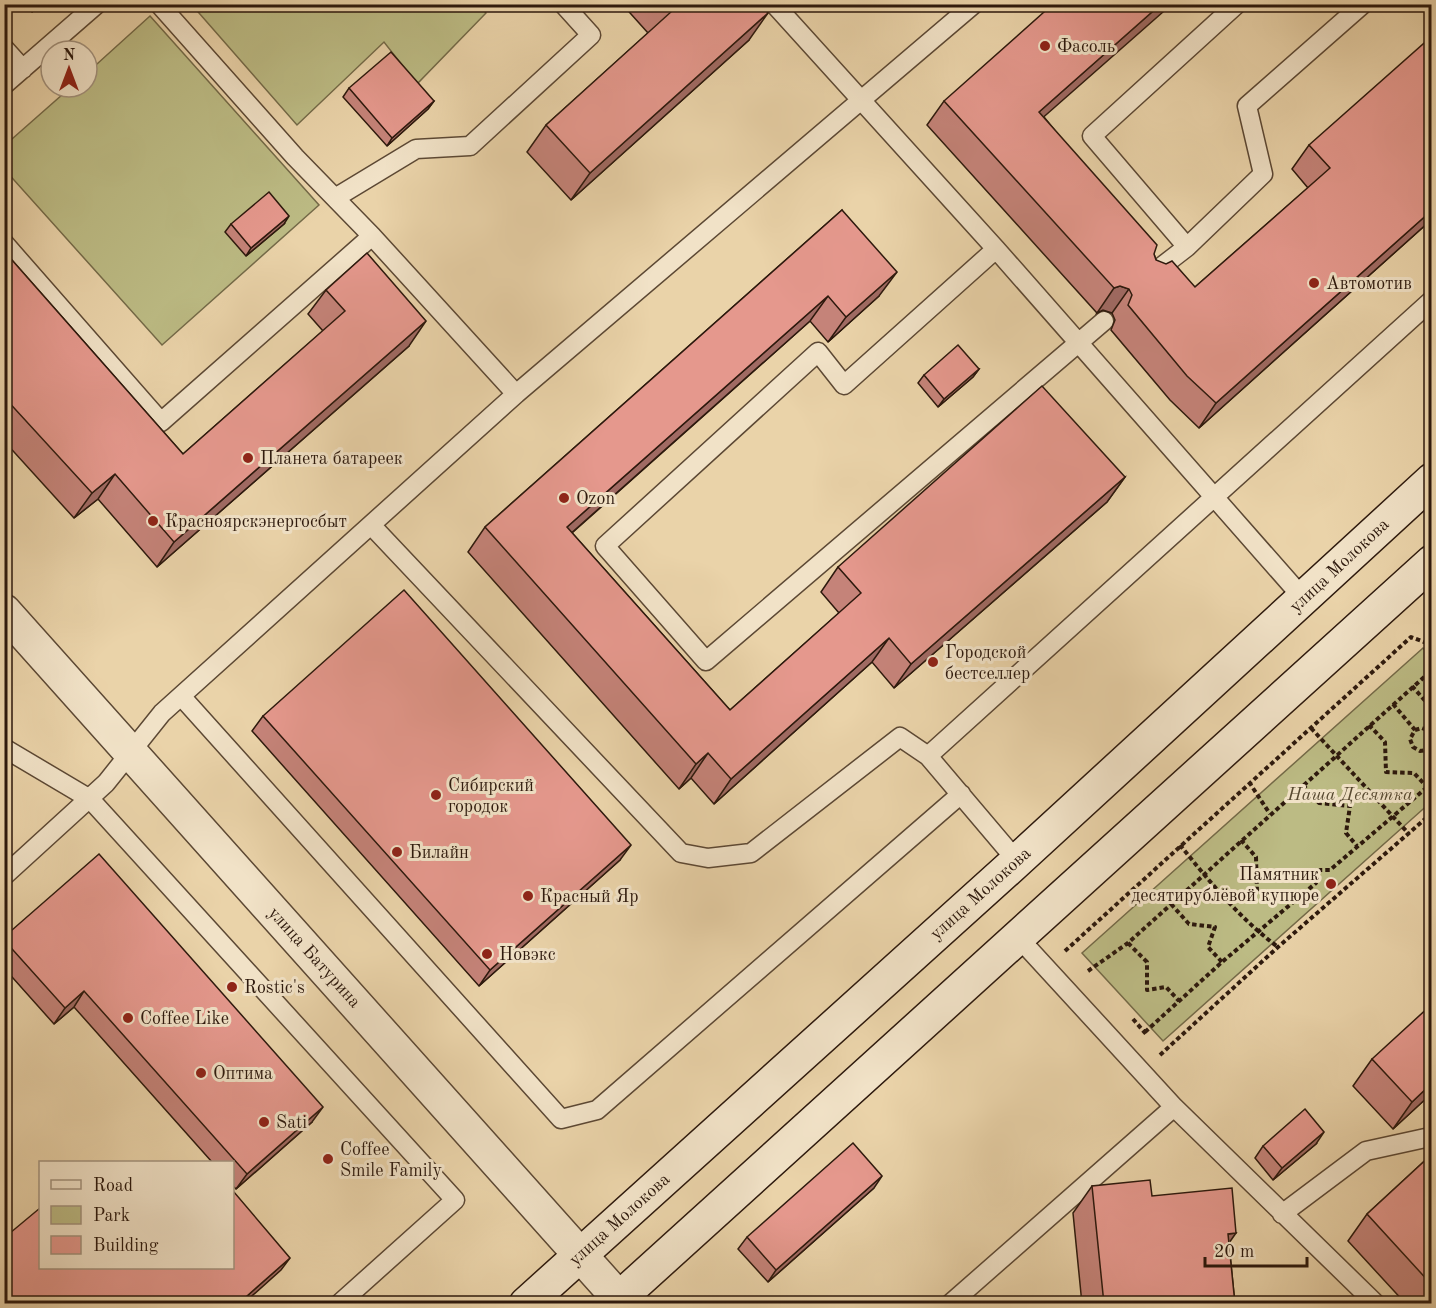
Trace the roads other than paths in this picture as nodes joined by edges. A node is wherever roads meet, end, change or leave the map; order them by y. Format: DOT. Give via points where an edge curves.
graph roads {
  1 [pos="97,4"];
  2 [pos="159,4"];
  3 [pos="563,4"];
  4 [pos="774,4"];
  5 [pos="974,4"];
  6 [pos="1237,4"];
  7 [pos="1363,4"];
  8 [pos="4,48"];
  9 [pos="23,69"];
  10 [pos="4,85"];
  11 [pos="862,101"];
  12 [pos="335,198"];
  13 [pos="372,236"];
  14 [pos="4,243"];
  15 [pos="1187,246"];
  16 [pos="996,249"];
  17 [pos="1148,277"];
  18 [pos="1431,300"];
  19 [pos="1104,321"];
  20 [pos="1078,342"];
  21 [pos="516,394"];
  22 [pos="1431,480"];
  23 [pos="1214,498"];
  24 [pos="371,525"];
  25 [pos="1429,570"];
  26 [pos="1303,598"];
  27 [pos="4,611"];
  28 [pos="181,696"];
  29 [pos="4,748"];
  30 [pos="130,751"];
  31 [pos="928,756"];
  32 [pos="961,794"];
  33 [pos="90,799"];
  34 [pos="1017,861"];
  35 [pos="4,876"];
  36 [pos="1017,936"];
  37 [pos="1174,1107"];
  38 [pos="1431,1137"];
  39 [pos="1282,1214"];
  40 [pos="581,1253"];
  41 [pos="1366,1300"];
  42 [pos="619,1302"];
  43 [pos="339,1304"];
  44 [pos="526,1304"];
  45 [pos="950,1304"];
  1 -- 9 [label="lane"];
  2 -- 12 [label="lane"];
  3 -- 12 [label="lane" via="591,35 470,146 416,149"];
  4 -- 11 [label="lane"];
  5 -- 11 [label="lane"];
  6 -- 15 [label="lane" via="1092,136"];
  7 -- 15 [label="lane" via="1247,106 1263,174"];
  8 -- 9 [label="lane"];
  9 -- 10 [label="lane"];
  11 -- 16 [label="lane"];
  11 -- 21 [label="lane"];
  12 -- 13 [label="lane"];
  13 -- 14 [label="lane" via="161,422"];
  13 -- 21 [label="lane"];
  15 -- 17 [label="lane"];
  16 -- 20 [label="lane"];
  16 -- 20 [label="lane" via="844,385 818,352 605,546 706,661"];
  18 -- 23 [label="lane"];
  19 -- 20 [label="lane"];
  20 -- 23 [label="lane"];
  21 -- 24 [label="lane"];
  22 -- 26 [label="main road, улица Молокова"];
  23 -- 26 [label="lane"];
  23 -- 31 [label="lane"];
  24 -- 28 [label="lane"];
  24 -- 31 [label="lane" via="681,853 708,858 751,853 900,737"];
  25 -- 36 [label="main road"];
  26 -- 34 [label="main road, улица Молокова"];
  27 -- 30 [label="main road, улица Батурина"];
  28 -- 30 [label="lane"];
  28 -- 32 [label="lane" via="561,1119 597,1110"];
  29 -- 33 [label="lane"];
  30 -- 33 [label="lane"];
  30 -- 40 [label="main road, улица Батурина"];
  31 -- 32 [label="lane"];
  32 -- 34 [label="lane"];
  33 -- 35 [label="lane"];
  33 -- 43 [label="lane" via="455,1200"];
  34 -- 40 [label="main road, улица Молокова"];
  36 -- 37 [label="lane"];
  36 -- 42 [label="main road"];
  37 -- 39 [label="lane"];
  37 -- 45 [label="lane"];
  38 -- 39 [label="lane" via="1366,1151"];
  39 -- 41 [label="lane"];
  40 -- 42 [label="main road, улица Батурина"];
  40 -- 44 [label="main road, улица Молокова"];
}
